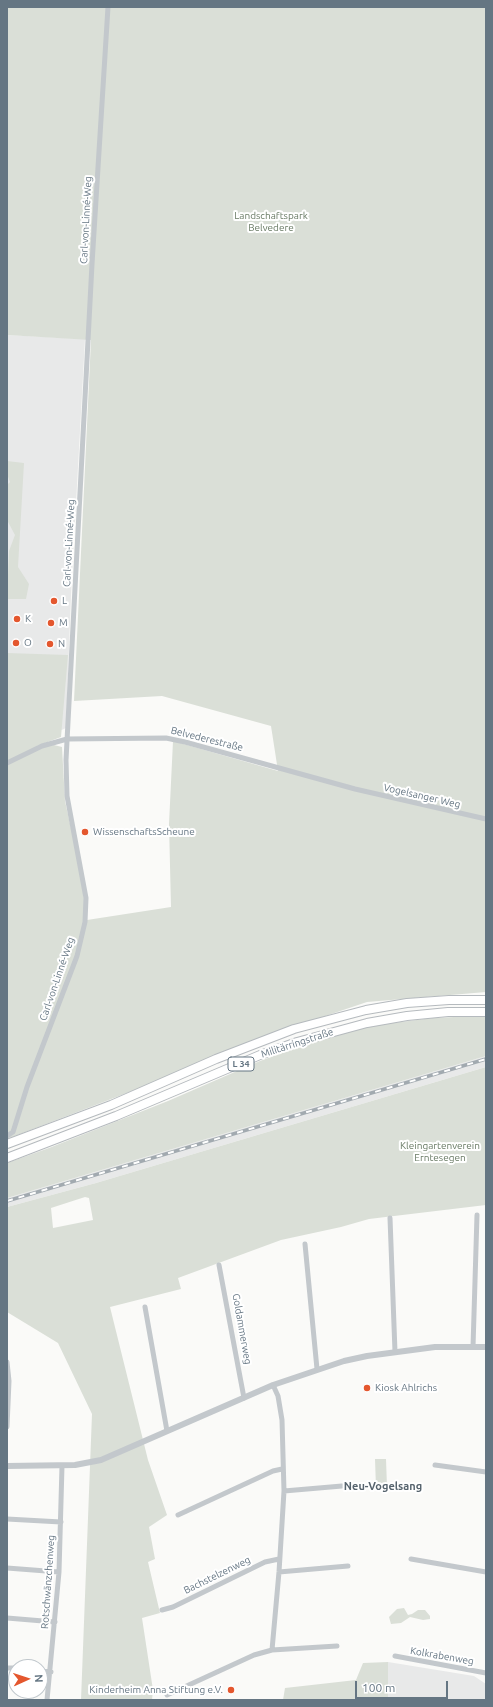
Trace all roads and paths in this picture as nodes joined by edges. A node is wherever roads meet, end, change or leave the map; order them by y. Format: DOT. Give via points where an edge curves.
graph roads {
  1 [pos="108,7"];
  2 [pos="67,739"];
  3 [pos="7,763"];
  4 [pos="355,789"];
  5 [pos="486,819"];
  6 [pos="486,1000"];
  7 [pos="486,1012"];
  8 [pos="7,1136"];
  9 [pos="7,1144"];
  10 [pos="7,1158"];
  11 [pos="477,1214"];
  12 [pos="390,1218"];
  13 [pos="305,1244"];
  14 [pos="219,1265"];
  15 [pos="145,1307"];
  16 [pos="473,1347"];
  17 [pos="486,1347"];
  18 [pos="395,1352"];
  19 [pos="7,1362"];
  20 [pos="317,1369"];
  21 [pos="273,1385"];
  22 [pos="244,1398"];
  23 [pos="7,1427"];
  24 [pos="167,1431"];
  25 [pos="435,1465"];
  26 [pos="7,1466"];
  27 [pos="62,1466"];
  28 [pos="282,1468"];
  29 [pos="486,1472"];
  30 [pos="342,1486"];
  31 [pos="284,1491"];
  32 [pos="178,1515"];
  33 [pos="7,1519"];
  34 [pos="61,1522"];
  35 [pos="280,1558"];
  36 [pos="411,1559"];
  37 [pos="348,1566"];
  38 [pos="7,1568"];
  39 [pos="59,1572"];
  40 [pos="279,1572"];
  41 [pos="486,1572"];
  42 [pos="162,1610"];
  43 [pos="7,1618"];
  44 [pos="55,1622"];
  45 [pos="337,1646"];
  46 [pos="272,1650"];
  47 [pos="395,1656"];
  48 [pos="48,1672"];
  49 [pos="51,1672"];
  50 [pos="486,1673"];
  51 [pos="167,1695"];
  52 [pos="47,1700"];
  1 -- 2 [label="street, Carl-von-Linné-Weg"];
  2 -- 3 [label="street, Belvederestraße" via="42,746"];
  2 -- 4 [label="street, Belvederestraße" via="166,738"];
  2 -- 8 [label="street, Carl-von-Linné-Weg" via="67,796 86,898 85,922 77,956 27,1087 13,1132"];
  4 -- 5 [label="street, Vogelsanger Weg"];
  6 -- 9 [label="main road, Militärringstraße / L 34" via="407,1003 366,1010 294,1029 216,1059 111,1105"];
  7 -- 10 [label="main road, Militärringstraße / L 34" via="407,1016 312,1037 260,1055"];
  11 -- 16 [label="street"];
  12 -- 18 [label="street"];
  13 -- 20 [label="street"];
  14 -- 22 [label="street, Goldammerweg"];
  15 -- 24 [label="street"];
  16 -- 17 [label="street"];
  16 -- 18 [label="street" via="435,1347"];
  18 -- 20 [label="street" via="344,1361"];
  19 -- 23 [label="street"];
  20 -- 21 [label="street"];
  21 -- 22 [label="street"];
  21 -- 28 [label="street" via="278,1396 282,1420"];
  22 -- 24 [label="street"];
  24 -- 27 [label="street" via="101,1460"];
  25 -- 29 [label="street"];
  26 -- 27 [label="street"];
  27 -- 34 [label="street, Rotschwänzchenweg"];
  28 -- 31 [label="street"];
  28 -- 32 [label="street"];
  30 -- 31 [label="street"];
  31 -- 35 [label="street"];
  33 -- 34 [label="street"];
  34 -- 39 [label="street, Rotschwänzchenweg"];
  35 -- 40 [label="street"];
  35 -- 42 [label="street, Bachstelzenweg" via="265,1562"];
  36 -- 41 [label="street"];
  37 -- 40 [label="street"];
  38 -- 39 [label="street"];
  39 -- 44 [label="street, Rotschwänzchenweg"];
  40 -- 46 [label="street"];
  43 -- 44 [label="street"];
  44 -- 49 [label="street, Rotschwänzchenweg"];
  45 -- 46 [label="street"];
  46 -- 51 [label="street" via="254,1655"];
  47 -- 50 [label="street, Kolkrabenweg"];
  48 -- 49 [label="street"];
  49 -- 52 [label="street, Rotschwänzchenweg"];
}
